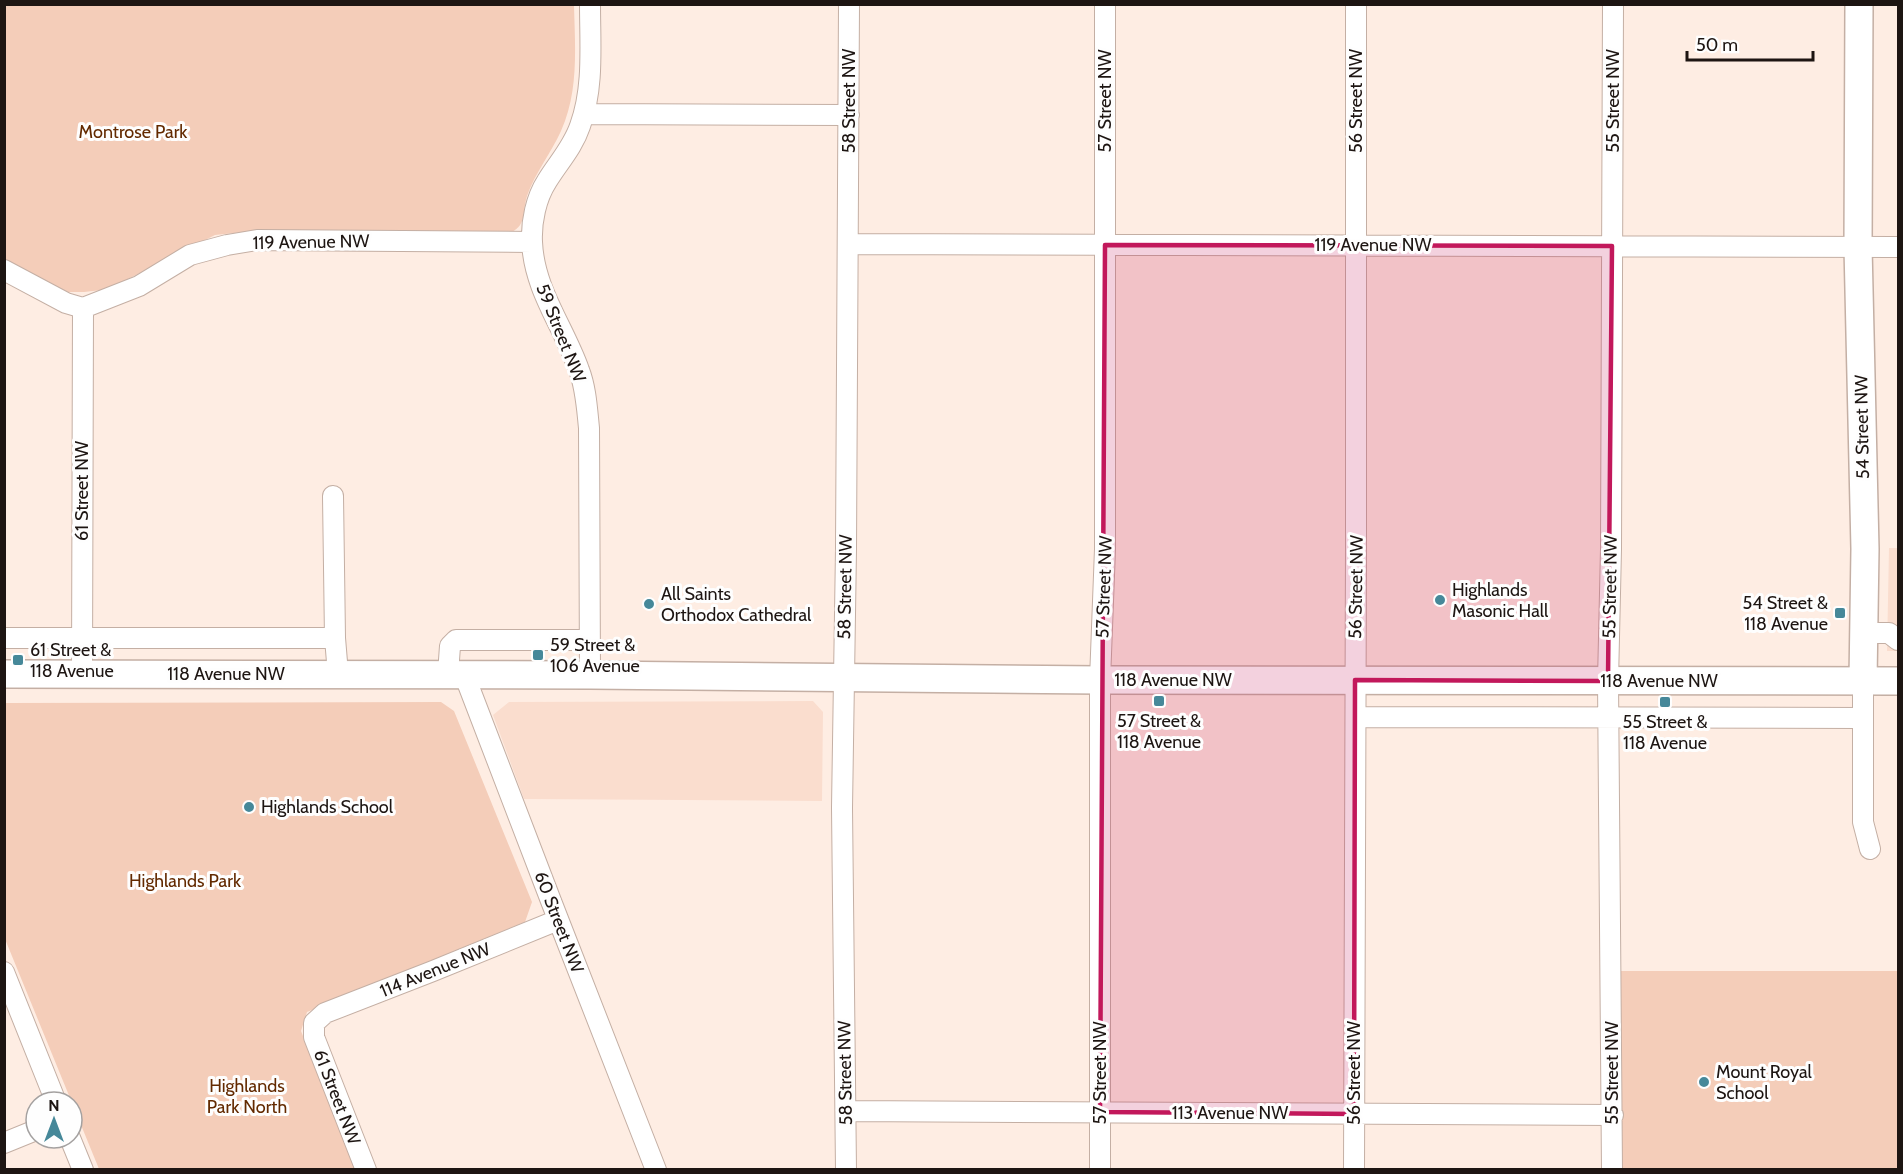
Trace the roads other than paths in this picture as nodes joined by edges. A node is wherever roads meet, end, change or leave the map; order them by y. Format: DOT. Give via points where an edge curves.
graph roads {
  1 [pos="590,4"];
  2 [pos="849,4"];
  3 [pos="1105,4"];
  4 [pos="1356,4"];
  5 [pos="1613,4"];
  6 [pos="1859,4"];
  7 [pos="584,114"];
  8 [pos="849,116"];
  9 [pos="532,242"];
  10 [pos="848,244"];
  11 [pos="1105,245"];
  12 [pos="1356,246"];
  13 [pos="1612,246"];
  14 [pos="1858,247"];
  15 [pos="1899,247"];
  16 [pos="4,270"];
  17 [pos="83,308"];
  18 [pos="333,496"];
  19 [pos="1864,633"];
  20 [pos="4,638"];
  21 [pos="82,638"];
  22 [pos="335,638"];
  23 [pos="589,640"];
  24 [pos="1899,640"];
  25 [pos="4,675"];
  26 [pos="82,675"];
  27 [pos="339,675"];
  28 [pos="456,675"];
  29 [pos="590,675"];
  30 [pos="843,678"];
  31 [pos="1100,680"];
  32 [pos="1355,680"];
  33 [pos="1863,680"];
  34 [pos="1608,681"];
  35 [pos="1899,681"];
  36 [pos="1356,717"];
  37 [pos="1609,718"];
  38 [pos="1862,718"];
  39 [pos="1870,849"];
  40 [pos="558,920"];
  41 [pos="4,972"];
  42 [pos="314,1023"];
  43 [pos="51,1090"];
  44 [pos="846,1111"];
  45 [pos="1100,1112"];
  46 [pos="1354,1114"];
  47 [pos="1613,1115"];
  48 [pos="24,1135"];
  49 [pos="4,1143"];
  50 [pos="75,1150"];
  51 [pos="83,1170"];
  52 [pos="366,1170"];
  53 [pos="657,1170"];
  54 [pos="846,1170"];
  55 [pos="1100,1170"];
  56 [pos="1354,1170"];
  57 [pos="1612,1170"];
  1 -- 7 [label="street, 59 Street NW" via="590,76"];
  2 -- 8 [label="street, 58 Street NW"];
  3 -- 11 [label="street, 57 Street NW"];
  4 -- 12 [label="street, 56 Street NW"];
  5 -- 13 [label="street, 55 Street NW"];
  6 -- 14 [label="main road, 54 Street NW"];
  7 -- 8 [label="street"];
  7 -- 9 [label="street, 59 Street NW" via="573,142 543,188"];
  8 -- 10 [label="street, 58 Street NW"];
  9 -- 17 [label="street, 119 Avenue NW" via="257,240 190,255 139,286"];
  9 -- 23 [label="street, 59 Street NW" via="546,300 580,371 585,396 589,428"];
  10 -- 11 [label="street, 119 Avenue NW"];
  10 -- 30 [label="street, 58 Street NW"];
  11 -- 12 [label="street, 119 Avenue NW"];
  11 -- 31 [label="street, 57 Street NW" via="1105,549"];
  12 -- 13 [label="street, 119 Avenue NW"];
  12 -- 32 [label="street, 56 Street NW"];
  13 -- 14 [label="street, 119 Avenue NW"];
  13 -- 34 [label="street, 55 Street NW"];
  14 -- 15 [label="street, 119 Avenue NW"];
  14 -- 19 [label="main road, 54 Street NW"];
  16 -- 17 [label="street"];
  17 -- 21 [label="street, 61 Street NW"];
  18 -- 22 [label="street"];
  19 -- 24 [label="street" via="1889,633"];
  19 -- 33 [label="main road, 54 Street NW"];
  20 -- 21 [label="street, 118 Avenue NW"];
  21 -- 22 [label="street, 118 Avenue NW"];
  21 -- 26 [label="street, 61 Street NW"];
  22 -- 27 [label="street"];
  23 -- 28 [label="street" via="456,640 450,646"];
  23 -- 29 [label="street, 59 Street NW"];
  25 -- 26 [label="main road, 118 Avenue NW"];
  26 -- 27 [label="main road, 118 Avenue NW"];
  27 -- 28 [label="main road, 118 Avenue NW"];
  28 -- 29 [label="main road, 118 Avenue NW"];
  28 -- 40 [label="street, 60 Street NW"];
  29 -- 30 [label="main road, 118 Avenue NW"];
  30 -- 31 [label="main road, 118 Avenue NW"];
  30 -- 44 [label="street, 58 Street NW"];
  31 -- 32 [label="main road, 118 Avenue NW"];
  31 -- 45 [label="street, 57 Street NW"];
  32 -- 34 [label="main road, 118 Avenue NW"];
  32 -- 36 [label="street, 56 Street NW"];
  33 -- 34 [label="main road, 118 Avenue NW"];
  33 -- 35 [label="main road, 118 Avenue NW"];
  33 -- 38 [label="street, 54 Street NW"];
  34 -- 37 [label="street, 55 Street NW"];
  36 -- 37 [label="street, 118 Avenue NW"];
  36 -- 46 [label="street, 56 Street NW"];
  37 -- 38 [label="street, 118 Avenue NW"];
  37 -- 47 [label="street, 55 Street NW"];
  38 -- 39 [label="street, 54 Street NW" via="1863,822"];
  40 -- 42 [label="street, 114 Avenue NW" via="325,1013"];
  40 -- 53 [label="street, 60 Street NW"];
  41 -- 43 [label="street"];
  42 -- 52 [label="street, 61 Street NW" via="314,1038"];
  44 -- 45 [label="street, 113 Avenue NW"];
  44 -- 54 [label="street, 58 Street NW"];
  45 -- 46 [label="street, 113 Avenue NW"];
  45 -- 55 [label="street, 57 Street NW"];
  46 -- 47 [label="street, 113 Avenue NW"];
  46 -- 56 [label="street, 56 Street NW"];
  47 -- 57 [label="street, 55 Street NW"];
  48 -- 49 [label="street"];
  50 -- 51 [label="street"];
}
